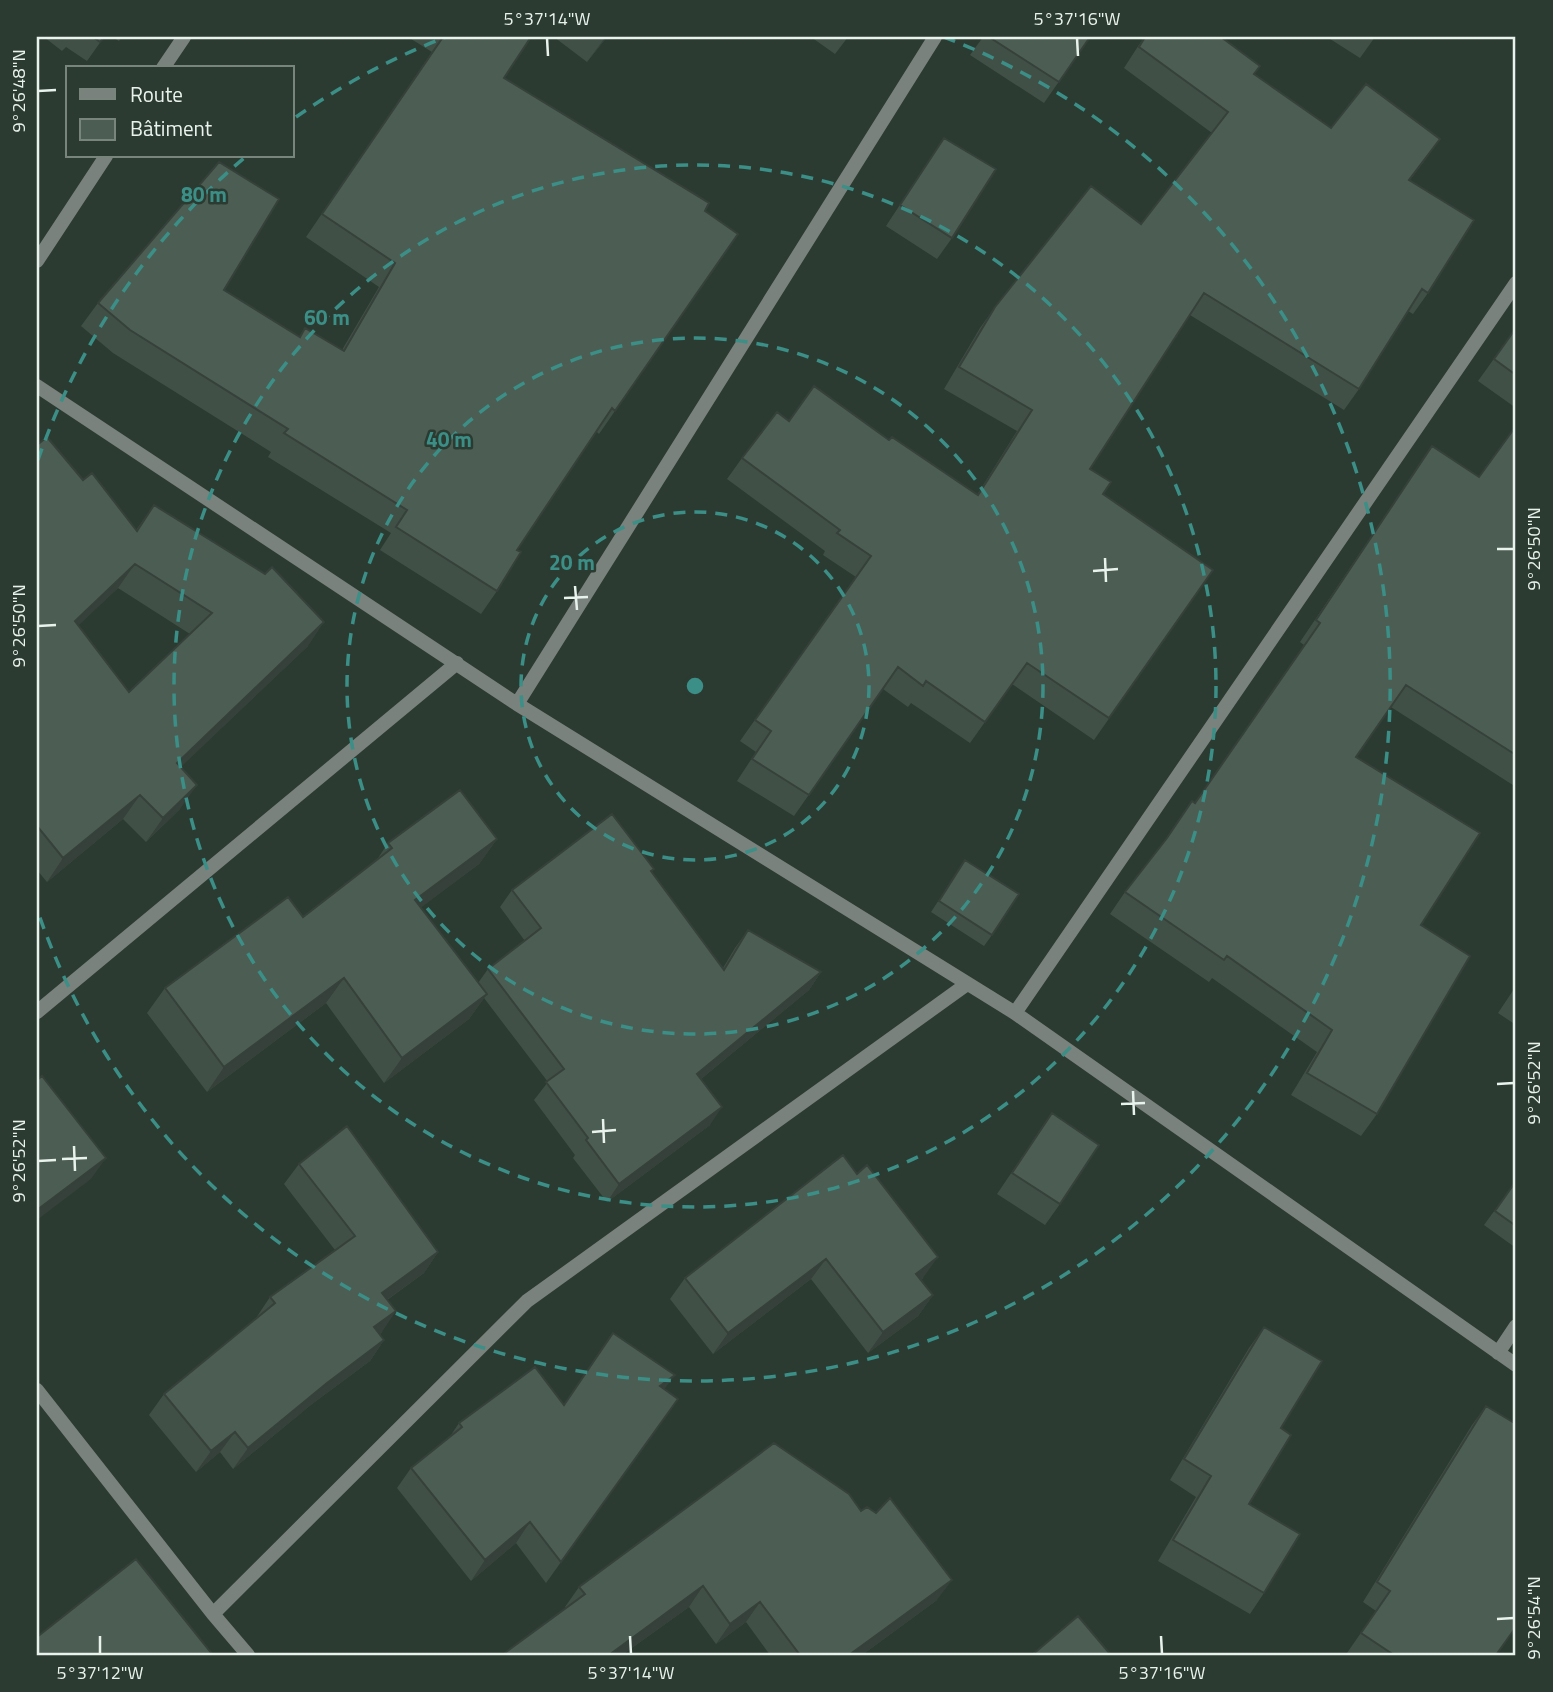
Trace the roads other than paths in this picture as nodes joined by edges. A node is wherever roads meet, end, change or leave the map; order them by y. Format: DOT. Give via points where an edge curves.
graph roads {
  1 [pos="184,37"];
  2 [pos="934,37"];
  3 [pos="164,66"];
  4 [pos="105,158"];
  5 [pos="37,261"];
  6 [pos="1516,284"];
  7 [pos="37,386"];
  8 [pos="457,663"];
  9 [pos="517,704"];
  10 [pos="967,984"];
  11 [pos="37,1012"];
  12 [pos="1015,1013"];
  13 [pos="1516,1326"];
  14 [pos="1498,1353"];
  15 [pos="1516,1365"];
  16 [pos="37,1390"];
  17 [pos="213,1615"];
  18 [pos="248,1655"];
  1 -- 3 [label="street"];
  2 -- 9 [label="street"];
  4 -- 5 [label="street"];
  6 -- 12 [label="street"];
  7 -- 8 [label="street"];
  8 -- 9 [label="street"];
  8 -- 11 [label="street"];
  9 -- 10 [label="street"];
  10 -- 12 [label="street"];
  10 -- 17 [label="street" via="527,1301"];
  12 -- 14 [label="street"];
  13 -- 14 [label="street"];
  14 -- 15 [label="street"];
  16 -- 17 [label="street"];
  17 -- 18 [label="street"];
}
